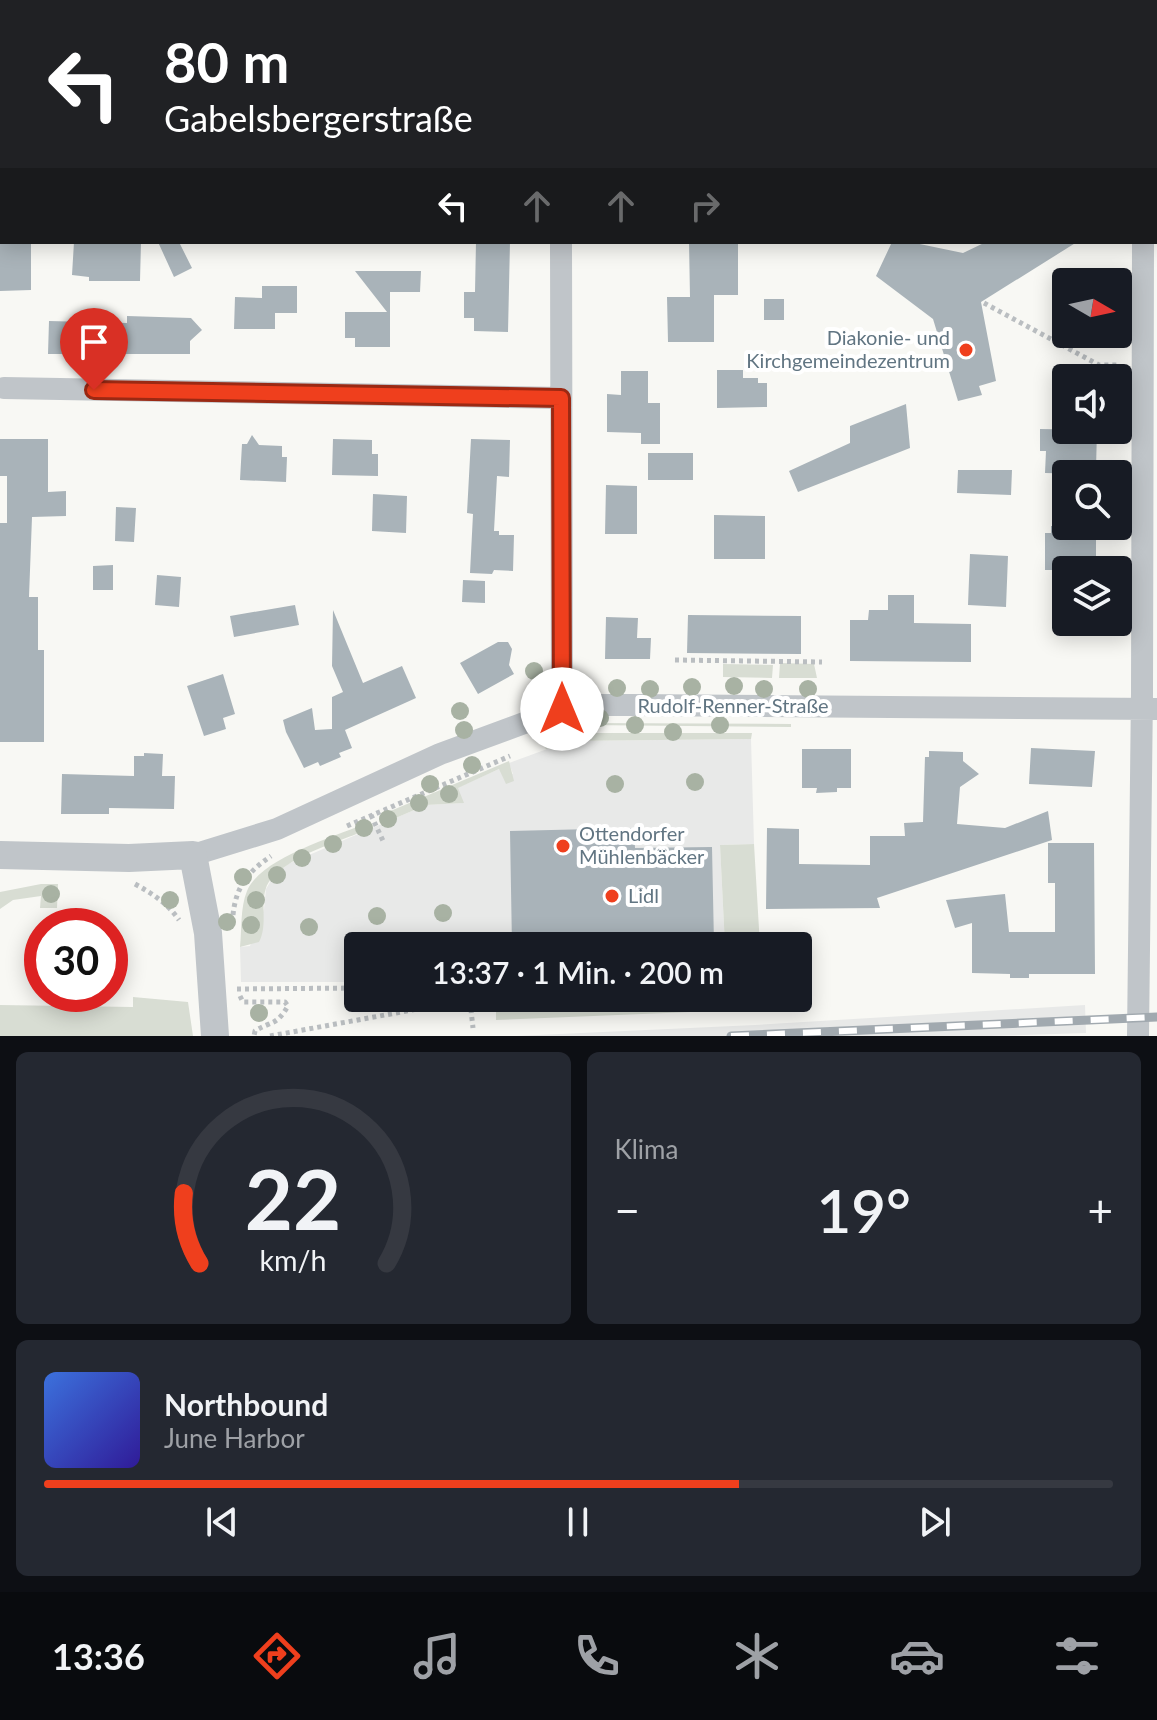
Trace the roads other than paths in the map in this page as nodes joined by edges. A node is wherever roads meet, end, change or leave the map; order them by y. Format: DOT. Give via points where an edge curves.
graph roads {
  1 [pos="561,244"];
  2 [pos="1143,244"];
  3 [pos="4,388"];
  4 [pos="561,398"];
  5 [pos="562,709"];
  6 [pos="1150,709"];
  7 [pos="0,855"];
  8 [pos="193,855"];
  9 [pos="215,1036"];
  10 [pos="1138,1036"];
  1 -- 4 [label="street"];
  2 -- 6 [label="street"];
  3 -- 4 [label="street"];
  4 -- 5 [label="street"];
  5 -- 6 [label="street, Rudolf-Renner-Straße"];
  5 -- 8 [label="street, Rudolf-Renner-Straße" via="440,754 277,829"];
  6 -- 10 [label="street"];
  7 -- 8 [label="street, Rudolf-Renner-Straße"];
  8 -- 9 [label="street" via="220,977"];
}
